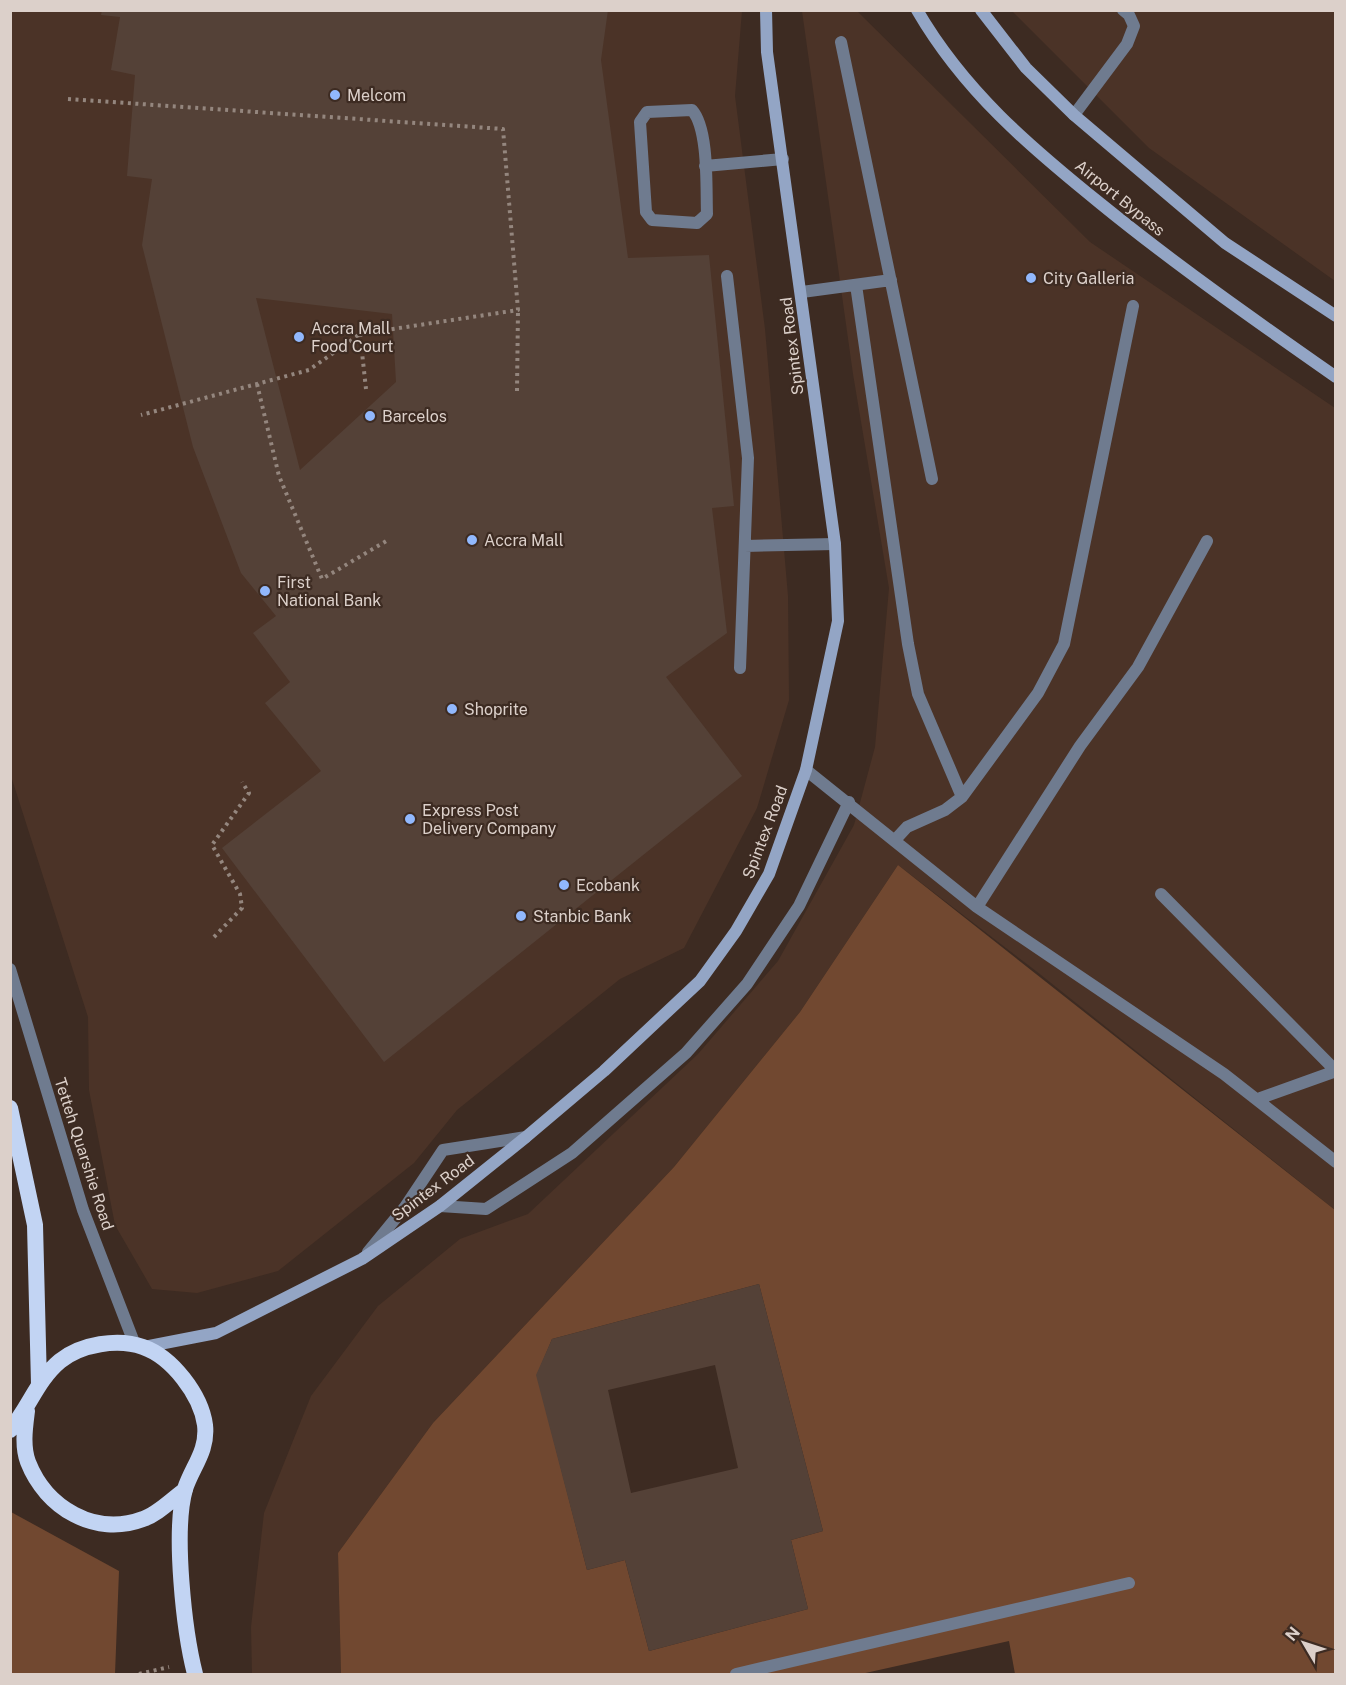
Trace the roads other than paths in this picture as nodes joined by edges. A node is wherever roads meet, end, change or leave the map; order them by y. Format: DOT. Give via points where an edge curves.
graph roads {
  1 [pos="766,10"];
  2 [pos="917,10"];
  3 [pos="981,10"];
  4 [pos="1123,10"];
  5 [pos="841,42"];
  6 [pos="1074,115"];
  7 [pos="783,159"];
  8 [pos="705,166"];
  9 [pos="727,276"];
  10 [pos="891,280"];
  11 [pos="856,285"];
  12 [pos="802,292"];
  13 [pos="1133,306"];
  14 [pos="1335,316"];
  15 [pos="1335,377"];
  16 [pos="932,479"];
  17 [pos="1207,541"];
  18 [pos="836,544"];
  19 [pos="745,546"];
  20 [pos="740,668"];
  21 [pos="806,770"];
  22 [pos="963,797"];
  23 [pos="849,802"];
  24 [pos="895,840"];
  25 [pos="1161,894"];
  26 [pos="977,908"];
  27 [pos="10,969"];
  28 [pos="1335,1071"];
  29 [pos="1258,1099"];
  30 [pos="10,1108"];
  31 [pos="526,1137"];
  32 [pos="1335,1162"];
  33 [pos="440,1206"];
  34 [pos="362,1260"];
  35 [pos="140,1346"];
  36 [pos="39,1384"];
  37 [pos="27,1411"];
  38 [pos="10,1430"];
  39 [pos="185,1490"];
  40 [pos="1129,1582"];
  41 [pos="193,1668"];
  42 [pos="736,1674"];
  1 -- 7 [label="main road, Spintex Road" via="767,52"];
  2 -- 15 [label="main road, Airport Bypass" via="977,94 1025,143 1147,241"];
  3 -- 6 [label="main road, Airport Bypass" via="1026,68"];
  4 -- 6 [label="street" via="1134,26 1127,44"];
  5 -- 10 [label="street"];
  6 -- 14 [label="main road, Airport Bypass" via="1225,243"];
  7 -- 8 [label="street"];
  7 -- 12 [label="main road, Spintex Road"];
  8 -- 8 [label="street" via="699,117 692,110 647,112 640,122 646,212 652,220 697,223 707,214"];
  9 -- 19 [label="street" via="748,458"];
  10 -- 11 [label="street"];
  10 -- 16 [label="street"];
  11 -- 12 [label="street"];
  11 -- 22 [label="street" via="918,694"];
  12 -- 18 [label="main road, Spintex Road"];
  13 -- 22 [label="street" via="1064,644 1038,693"];
  17 -- 26 [label="street" via="1138,667 1080,746"];
  18 -- 19 [label="street"];
  18 -- 21 [label="main road, Spintex Road" via="838,621"];
  19 -- 20 [label="street"];
  21 -- 23 [label="street"];
  21 -- 31 [label="main road, Spintex Road" via="769,874 736,931 700,981"];
  22 -- 24 [label="street" via="907,827"];
  23 -- 24 [label="street"];
  23 -- 33 [label="street" via="799,906 747,984 686,1053 572,1153 486,1209"];
  24 -- 26 [label="street"];
  25 -- 28 [label="street"];
  26 -- 29 [label="street"];
  27 -- 35 [label="street, Tetteh Quarshie Road" via="83,1210"];
  28 -- 29 [label="street"];
  29 -- 32 [label="street"];
  30 -- 36 [label="highway" via="35,1225"];
  31 -- 33 [label="main road, Spintex Road"];
  31 -- 34 [label="street" via="443,1150 405,1207"];
  33 -- 34 [label="main road, Spintex Road"];
  34 -- 35 [label="main road, Spintex Road" via="216,1333"];
  35 -- 36 [label="highway" via="91,1346 62,1360"];
  35 -- 39 [label="highway" via="176,1369 202,1408 206,1428 204,1451"];
  36 -- 37 [label="highway"];
  37 -- 38 [label="highway"];
  37 -- 39 [label="highway" via="27,1460 44,1491 74,1516 123,1525 146,1518"];
  39 -- 41 [label="highway" via="180,1540"];
  40 -- 42 [label="street"];
}
